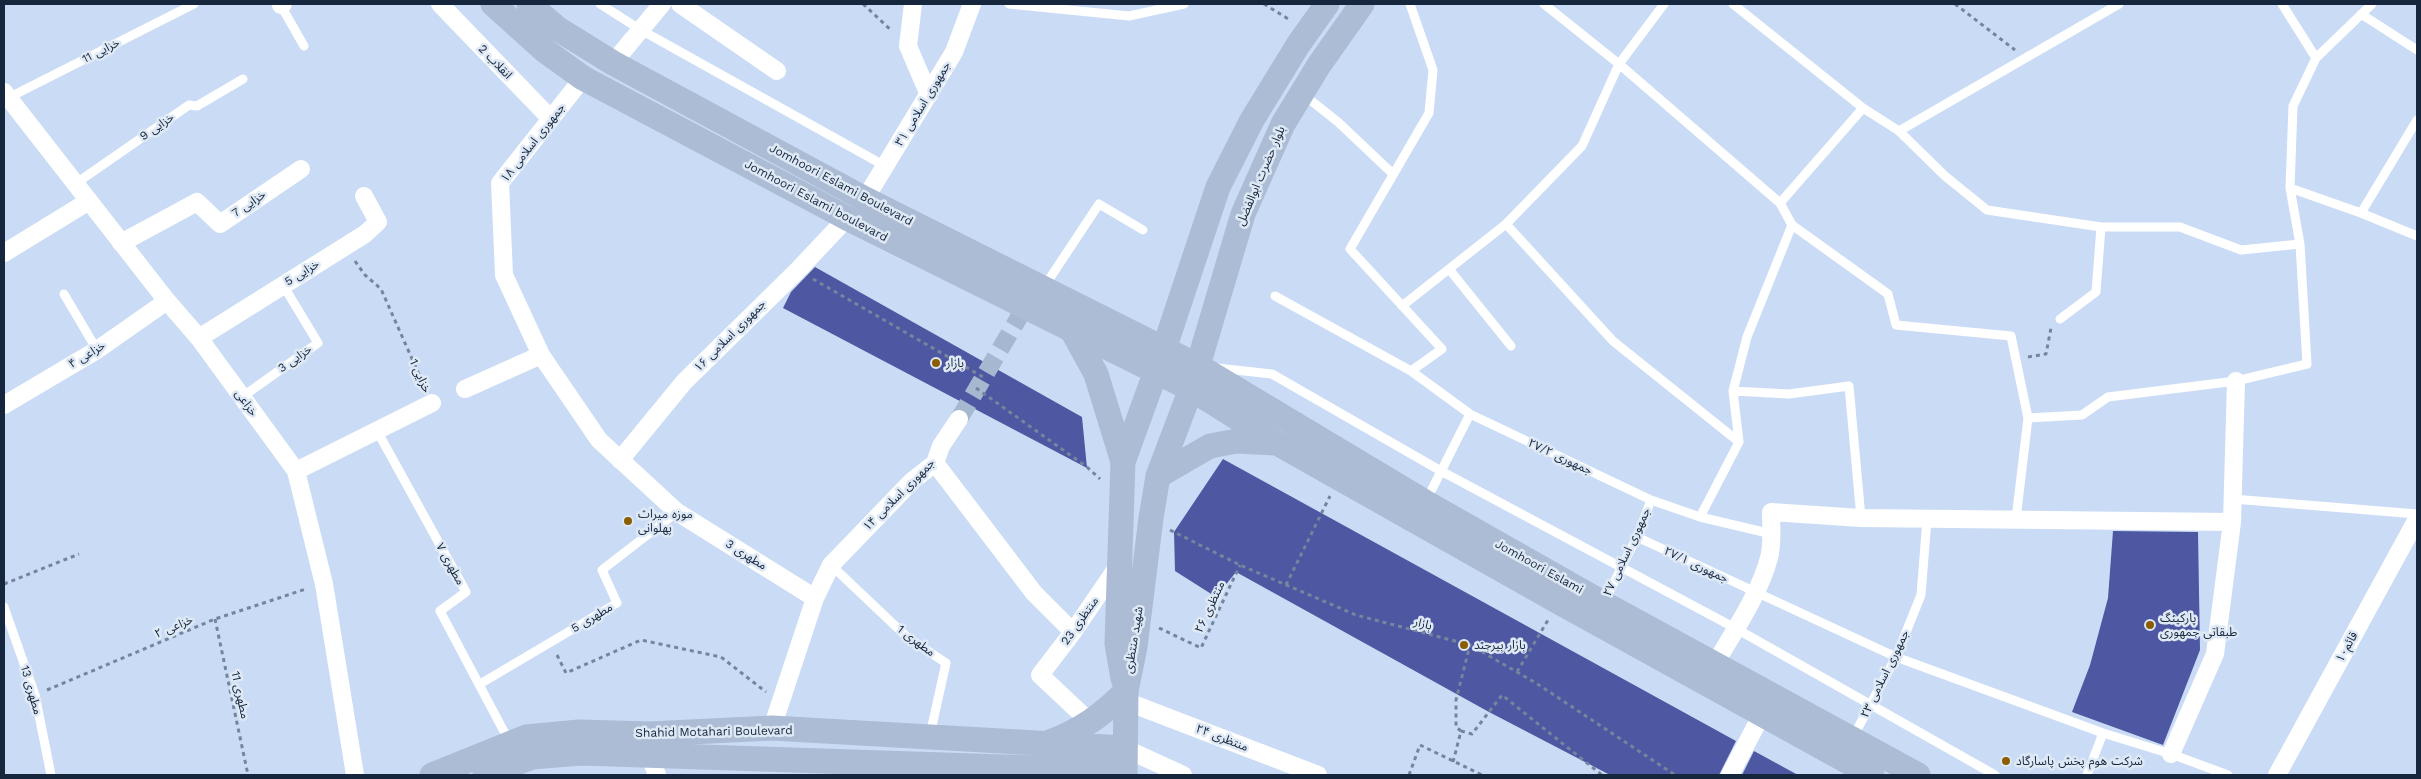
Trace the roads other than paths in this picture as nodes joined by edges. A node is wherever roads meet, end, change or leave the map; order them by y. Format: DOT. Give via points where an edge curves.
graph roads {
  1 [pos="194,4"];
  2 [pos="281,4"];
  3 [pos="440,4"];
  4 [pos="493,4"];
  5 [pos="529,4"];
  6 [pos="600,4"];
  7 [pos="662,4"];
  8 [pos="680,4"];
  9 [pos="913,4"];
  10 [pos="972,4"];
  11 [pos="1009,4"];
  12 [pos="1184,4"];
  13 [pos="1327,4"];
  14 [pos="1362,4"];
  15 [pos="1410,4"];
  16 [pos="1544,4"];
  17 [pos="1664,4"];
  18 [pos="1733,4"];
  19 [pos="2119,4"];
  20 [pos="2282,4"];
  21 [pos="2372,4"];
  22 [pos="2361,14"];
  23 [pos="641,30"];
  24 [pos="304,46"];
  25 [pos="2417,50"];
  26 [pos="2316,58"];
  27 [pos="614,63"];
  28 [pos="1619,64"];
  29 [pos="777,71"];
  30 [pos="583,78"];
  31 [pos="243,80"];
  32 [pos="1302,93"];
  33 [pos="6,95"];
  34 [pos="929,95"];
  35 [pos="1863,108"];
  36 [pos="551,119"];
  37 [pos="2417,120"];
  38 [pos="1899,130"];
  39 [pos="885,166"];
  40 [pos="301,169"];
  41 [pos="1393,174"];
  42 [pos="76,184"];
  43 [pos="2290,188"];
  44 [pos="364,196"];
  45 [pos="865,199"];
  46 [pos="89,202"];
  47 [pos="1780,203"];
  48 [pos="2361,213"];
  49 [pos="847,218"];
  50 [pos="1506,224"];
  51 [pos="1792,225"];
  52 [pos="2101,227"];
  53 [pos="1143,230"];
  54 [pos="2417,236"];
  55 [pos="121,243"];
  56 [pos="2300,244"];
  57 [pos="4,253"];
  58 [pos="1449,269"];
  59 [pos="283,285"];
  60 [pos="1043,287"];
  61 [pos="64,294"];
  62 [pos="1276,296"];
  63 [pos="167,301"];
  64 [pos="1402,306"];
  65 [pos="2060,319"];
  66 [pos="1074,332"];
  67 [pos="198,338"];
  68 [pos="1511,346"];
  69 [pos="97,350"];
  70 [pos="541,355"];
  71 [pos="1160,360"];
  72 [pos="1411,370"];
  73 [pos="1194,377"];
  74 [pos="2236,381"];
  75 [pos="465,389"];
  76 [pos="1732,391"];
  77 [pos="242,397"];
  78 [pos="432,403"];
  79 [pos="4,405"];
  80 [pos="1470,414"];
  81 [pos="2028,418"];
  82 [pos="959,419"];
  83 [pos="376,429"];
  84 [pos="1739,442"];
  85 [pos="1279,444"];
  86 [pos="620,460"];
  87 [pos="1122,462"];
  88 [pos="935,463"];
  89 [pos="296,471"];
  90 [pos="1441,471"];
  91 [pos="1158,476"];
  92 [pos="2233,499"];
  93 [pos="1651,500"];
  94 [pos="1425,502"];
  95 [pos="677,512"];
  96 [pos="2417,514"];
  97 [pos="1700,517"];
  98 [pos="1861,518"];
  99 [pos="1927,519"];
  100 [pos="2016,519"];
  101 [pos="2417,519"];
  102 [pos="2232,522"];
  103 [pos="1772,534"];
  104 [pos="1637,536"];
  105 [pos="831,565"];
  106 [pos="1118,566"];
  107 [pos="1621,566"];
  108 [pos="1755,592"];
  109 [pos="815,598"];
  110 [pos="1603,603"];
  111 [pos="4,607"];
  112 [pos="1735,628"];
  113 [pos="1073,632"];
  114 [pos="1896,657"];
  115 [pos="1715,664"];
  116 [pos="480,684"];
  117 [pos="1125,696"];
  118 [pos="1871,704"];
  119 [pos="1762,714"];
  120 [pos="1091,723"];
  121 [pos="772,728"];
  122 [pos="2103,733"];
  123 [pos="930,737"];
  124 [pos="1852,739"];
  125 [pos="1046,744"];
  126 [pos="2171,754"];
  127 [pos="512,761"];
  128 [pos="653,765"];
  129 [pos="1125,765"];
  130 [pos="862,768"];
  131 [pos="52,775"];
  132 [pos="354,775"];
  133 [pos="432,775"];
  134 [pos="485,775"];
  135 [pos="1183,775"];
  136 [pos="1318,775"];
  137 [pos="1730,775"];
  138 [pos="1872,775"];
  139 [pos="1918,775"];
  140 [pos="1995,775"];
  141 [pos="2088,775"];
  142 [pos="2228,775"];
  143 [pos="2277,775"];
  1 -- 33 [label="lane, خزایی 11"];
  2 -- 24 [label="lane"];
  3 -- 36 [label="street, انقلاب 2"];
  4 -- 30 [label="main road, Jomhoori Eslami boulevard" via="544,50"];
  5 -- 27 [label="main road, Jomhoori Eslami Boulevard" via="558,29"];
  6 -- 23 [label="lane"];
  7 -- 23 [label="street"];
  8 -- 29 [label="street"];
  9 -- 34 [label="street" via="908,46"];
  10 -- 34 [label="street, جمهوری اسلامی ۳۱" via="954,52"];
  11 -- 12 [label="lane" via="1129,16"];
  13 -- 71 [label="main road" via="1252,120 1218,187"];
  14 -- 32 [label="main road, بلوار حضرت ابوالفضل"];
  15 -- 41 [label="lane" via="1433,70 1429,113"];
  16 -- 28 [label="lane"];
  17 -- 28 [label="lane"];
  18 -- 35 [label="lane"];
  19 -- 38 [label="lane"];
  20 -- 26 [label="lane"];
  21 -- 22 [label="lane"];
  22 -- 25 [label="lane"];
  22 -- 26 [label="lane"];
  23 -- 27 [label="street"];
  23 -- 39 [label="lane"];
  26 -- 43 [label="lane" via="2293,106"];
  27 -- 45 [label="main road, Jomhoori Eslami Boulevard"];
  28 -- 47 [label="lane"];
  28 -- 50 [label="lane" via="1582,146"];
  30 -- 36 [label="street, جمهوری اسلامی ۱۸"];
  30 -- 49 [label="main road, Jomhoori Eslami boulevard"];
  31 -- 42 [label="lane, خزایی 9" via="196,106 189,105"];
  32 -- 41 [label="lane"];
  32 -- 73 [label="main road, بلوار حضرت ابوالفضل" via="1283,124 1243,214"];
  33 -- 42 [label="street, خزاعی"];
  34 -- 39 [label="street, جمهوری اسلامی ۳۱"];
  35 -- 38 [label="lane"];
  35 -- 47 [label="lane"];
  36 -- 70 [label="street, جمهوری اسلامی ۱۸" via="500,183 504,275"];
  37 -- 48 [label="lane"];
  38 -- 52 [label="lane" via="1945,176 1987,210"];
  39 -- 45 [label="street, جمهوری اسلامی ۳۱"];
  40 -- 55 [label="street, خزایی 7" via="220,224 198,202"];
  41 -- 64 [label="lane" via="1350,249"];
  42 -- 46 [label="street, خزاعی"];
  43 -- 48 [label="lane"];
  43 -- 56 [label="lane"];
  44 -- 59 [label="street, خزایی 5" via="378,222"];
  45 -- 60 [label="main road, Jomhoori Eslami Boulevard"];
  46 -- 55 [label="street, خزاعی"];
  46 -- 57 [label="street"];
  47 -- 51 [label="lane"];
  48 -- 54 [label="lane"];
  49 -- 66 [label="main road, Jomhoori Eslami boulevard"];
  49 -- 86 [label="street, جمهوری اسلامی ۱۶" via="684,382"];
  50 -- 58 [label="lane"];
  50 -- 84 [label="lane" via="1613,341"];
  51 -- 76 [label="lane" via="1746,337"];
  51 -- 81 [label="lane" via="1888,294 1896,325 2011,336"];
  52 -- 56 [label="lane" via="2180,227 2241,250"];
  52 -- 65 [label="lane" via="2096,292"];
  53 -- 60 [label="lane" via="1099,204"];
  55 -- 63 [label="street, خزاعی"];
  56 -- 74 [label="lane" via="2307,364"];
  58 -- 64 [label="lane"];
  58 -- 68 [label="lane"];
  59 -- 67 [label="street, خزایی 5"];
  59 -- 77 [label="lane, خزایی 3" via="318,342"];
  60 -- 71 [label="main road, Jomhoori Eslami Boulevard"];
  61 -- 69 [label="lane"];
  62 -- 72 [label="lane, جمهوری ۲۷/۲"];
  63 -- 67 [label="street, خزاعی"];
  63 -- 69 [label="street, خزاعی ۴"];
  64 -- 72 [label="lane" via="1442,349"];
  66 -- 71 [label="main road, Jomhoori Eslami boulevard"];
  66 -- 87 [label="main road" via="1096,374"];
  67 -- 77 [label="street, خزاعی"];
  69 -- 79 [label="street, خزاعی ۴"];
  70 -- 75 [label="street"];
  70 -- 86 [label="street, جمهوری اسلامی ۱۸" via="598,440"];
  71 -- 73 [label="main road, Jomhoori Eslami"];
  71 -- 87 [label="main road, شهید منتظری"];
  72 -- 80 [label="lane, جمهوری ۲۷/۲"];
  73 -- 85 [label="main road, Jomhoori Eslami"];
  73 -- 90 [label="lane" via="1272,374"];
  73 -- 91 [label="main road, شهید منتظری"];
  73 -- 94 [label="main road, Jomhoori Eslami"];
  74 -- 81 [label="lane" via="2108,397 2082,415"];
  74 -- 92 [label="street"];
  76 -- 84 [label="lane"];
  76 -- 98 [label="lane" via="1789,394 1848,386"];
  77 -- 89 [label="street, خزاعی"];
  78 -- 83 [label="street, خزایی 1"];
  80 -- 90 [label="lane"];
  80 -- 93 [label="lane, جمهوری ۲۷/۲"];
  81 -- 100 [label="lane"];
  82 -- 88 [label="street, جمهوری اسلامی ۱۴" via="941,446"];
  83 -- 89 [label="street, خزایی 1"];
  83 -- 116 [label="lane, مطهری ۷" via="466,592 440,610"];
  84 -- 97 [label="lane"];
  85 -- 91 [label="main road" via="1237,441 1210,446"];
  85 -- 119 [label="main road, Jomhoori Eslami"];
  86 -- 95 [label="street, جمهوری اسلامی ۱۸"];
  87 -- 106 [label="main road, شهید منتظری"];
  88 -- 105 [label="street, جمهوری اسلامی ۱۴" via="912,481"];
  88 -- 113 [label="street" via="1034,593"];
  89 -- 132 [label="street, خزاعی" via="324,584"];
  90 -- 94 [label="lane"];
  90 -- 107 [label="lane"];
  91 -- 117 [label="main road, شهید منتظری" via="1135,647"];
  92 -- 96 [label="lane"];
  92 -- 102 [label="street"];
  93 -- 97 [label="lane, جمهوری ۲۷/۲"];
  93 -- 104 [label="lane, جمهوری اسلامی ۲۷"];
  94 -- 110 [label="main road, Jomhoori Eslami"];
  95 -- 109 [label="street, مطهری 3"];
  95 -- 116 [label="lane, مطهری 5" via="602,570 617,603"];
  97 -- 103 [label="lane, جمهوری ۲۷/۲"];
  98 -- 99 [label="street"];
  98 -- 103 [label="street" via="1770,512"];
  99 -- 100 [label="street"];
  99 -- 114 [label="lane, جمهوری اسلامی ۲۳" via="1921,595"];
  100 -- 102 [label="street"];
  101 -- 143 [label="street, قائم۱۰"];
  102 -- 126 [label="street" via="2215,654"];
  103 -- 108 [label="street" via="1769,558"];
  104 -- 107 [label="lane, جمهوری اسلامی ۲۷"];
  104 -- 108 [label="lane, جمهوری ۲۷/۱"];
  105 -- 109 [label="street"];
  105 -- 123 [label="lane, مطهری 1" via="907,637 946,663"];
  106 -- 113 [label="street, منتظری 23"];
  106 -- 117 [label="main road, شهید منتظری" via="1117,644"];
  107 -- 110 [label="lane, جمهوری اسلامی ۲۷"];
  107 -- 112 [label="lane"];
  108 -- 112 [label="street"];
  108 -- 114 [label="lane, جمهوری ۲۷/۱"];
  109 -- 121 [label="street"];
  110 -- 115 [label="main road, Jomhoori Eslami"];
  111 -- 131 [label="lane, مطهری 13" via="34,695"];
  112 -- 115 [label="street"];
  112 -- 118 [label="lane"];
  113 -- 120 [label="street, منتظری 23" via="1040,675"];
  114 -- 118 [label="lane, جمهوری اسلامی ۲۳"];
  114 -- 122 [label="lane, جمهوری ۲۷/۱"];
  115 -- 124 [label="main road, Jomhoori Eslami"];
  116 -- 127 [label="lane, مطهری ۷"];
  117 -- 120 [label="main road"];
  117 -- 129 [label="main road"];
  117 -- 136 [label="street, منتظری ۲۴"];
  118 -- 124 [label="lane, جمهوری اسلامی ۲۳"];
  118 -- 140 [label="lane"];
  119 -- 137 [label="street"];
  119 -- 138 [label="main road, Jomhoori Eslami"];
  120 -- 125 [label="main road"];
  121 -- 123 [label="main road, Shahid Motahari Boulevard"];
  121 -- 127 [label="main road, Shahid Motahari Boulevard" via="649,734 579,732 526,737"];
  122 -- 126 [label="lane, جمهوری ۲۷/۱"];
  122 -- 141 [label="lane"];
  123 -- 125 [label="main road, Shahid Motahari Boulevard"];
  124 -- 139 [label="main road, Jomhoori Eslami"];
  125 -- 129 [label="main road, Shahid Motahari Boulevard"];
  126 -- 142 [label="lane, جمهوری ۲۷/۱"];
  127 -- 128 [label="main road, Shahid Motahari Boulevard" via="581,753"];
  127 -- 133 [label="main road, Shahid Motahari Boulevard"];
  127 -- 134 [label="main road, Shahid Motahari Boulevard"];
  128 -- 130 [label="main road, Shahid Motahari Boulevard"];
  129 -- 130 [label="main road, Shahid Motahari Boulevard"];
  129 -- 135 [label="street"];
}
